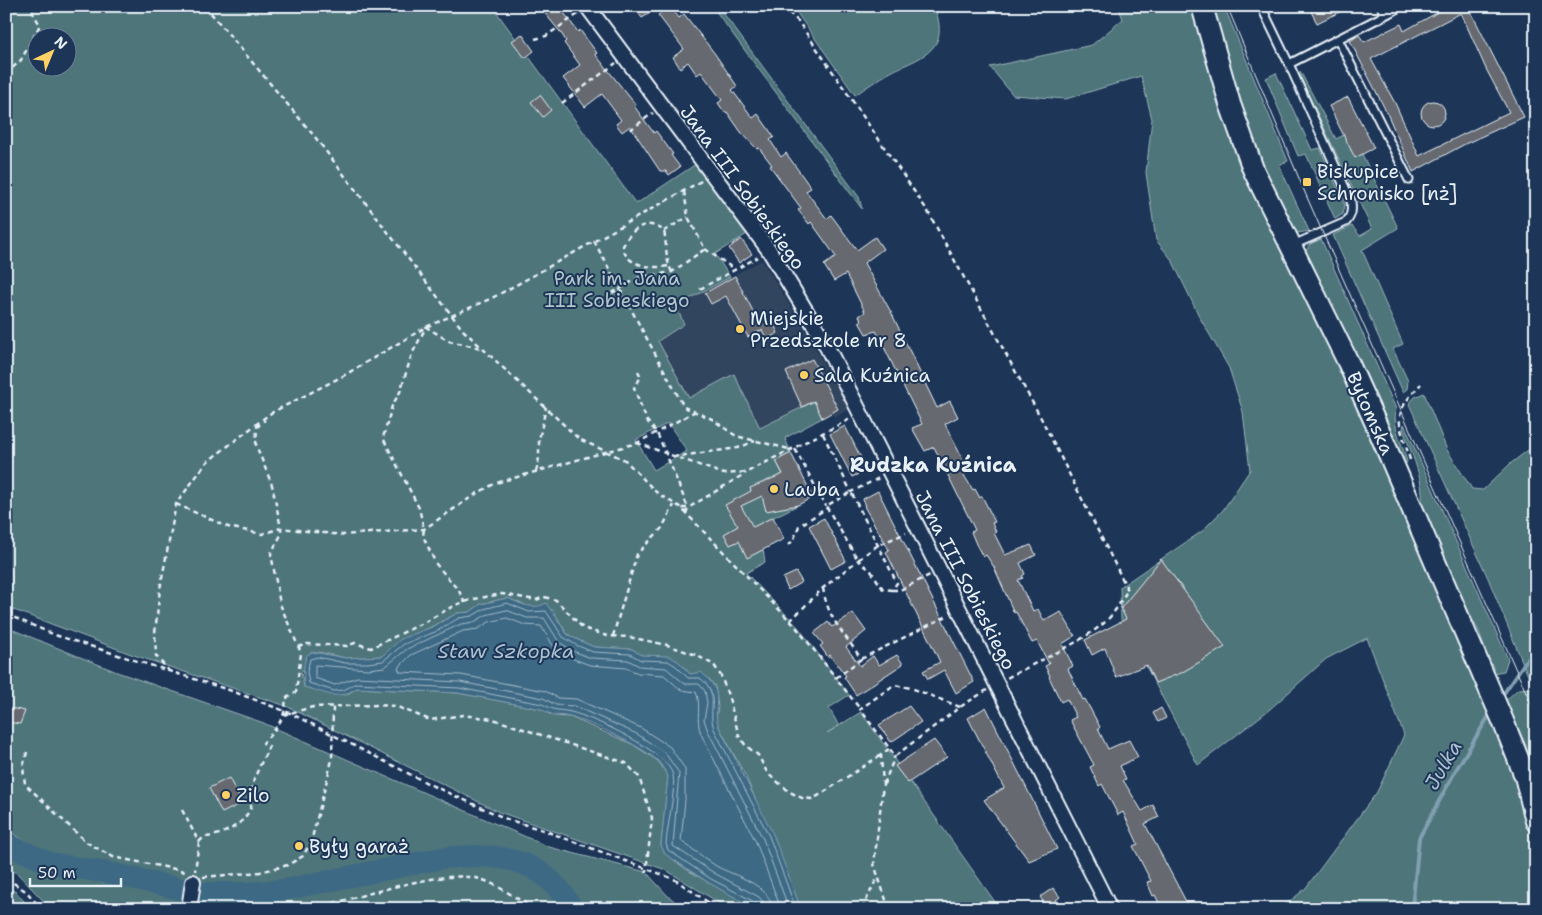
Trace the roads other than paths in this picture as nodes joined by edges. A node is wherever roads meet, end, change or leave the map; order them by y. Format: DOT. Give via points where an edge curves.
graph roads {
  1 [pos="1202,6"];
  2 [pos="1261,6"];
  3 [pos="1381,6"];
  4 [pos="587,7"];
  5 [pos="1395,10"];
  6 [pos="1385,15"];
  7 [pos="1338,39"];
  8 [pos="1289,64"];
  9 [pos="1409,180"];
  10 [pos="1290,246"];
  11 [pos="1536,821"];
  12 [pos="194,880"];
  13 [pos="190,906"];
  14 [pos="1110,909"];
  1 -- 10 [label="street, Bytomska" via="1246,151"];
  2 -- 8 [label="lane"];
  3 -- 6 [label="lane"];
  4 -- 14 [label="street, Jana III Sobieskiego" via="769,250 824,342"];
  5 -- 6 [label="lane"];
  6 -- 7 [label="lane"];
  7 -- 8 [label="lane"];
  7 -- 9 [label="lane"];
  8 -- 10 [label="lane" via="1352,207 1346,222"];
  10 -- 11 [label="street, Bytomska" via="1360,388 1492,693 1525,776"];
  12 -- 13 [label="street"];
}
